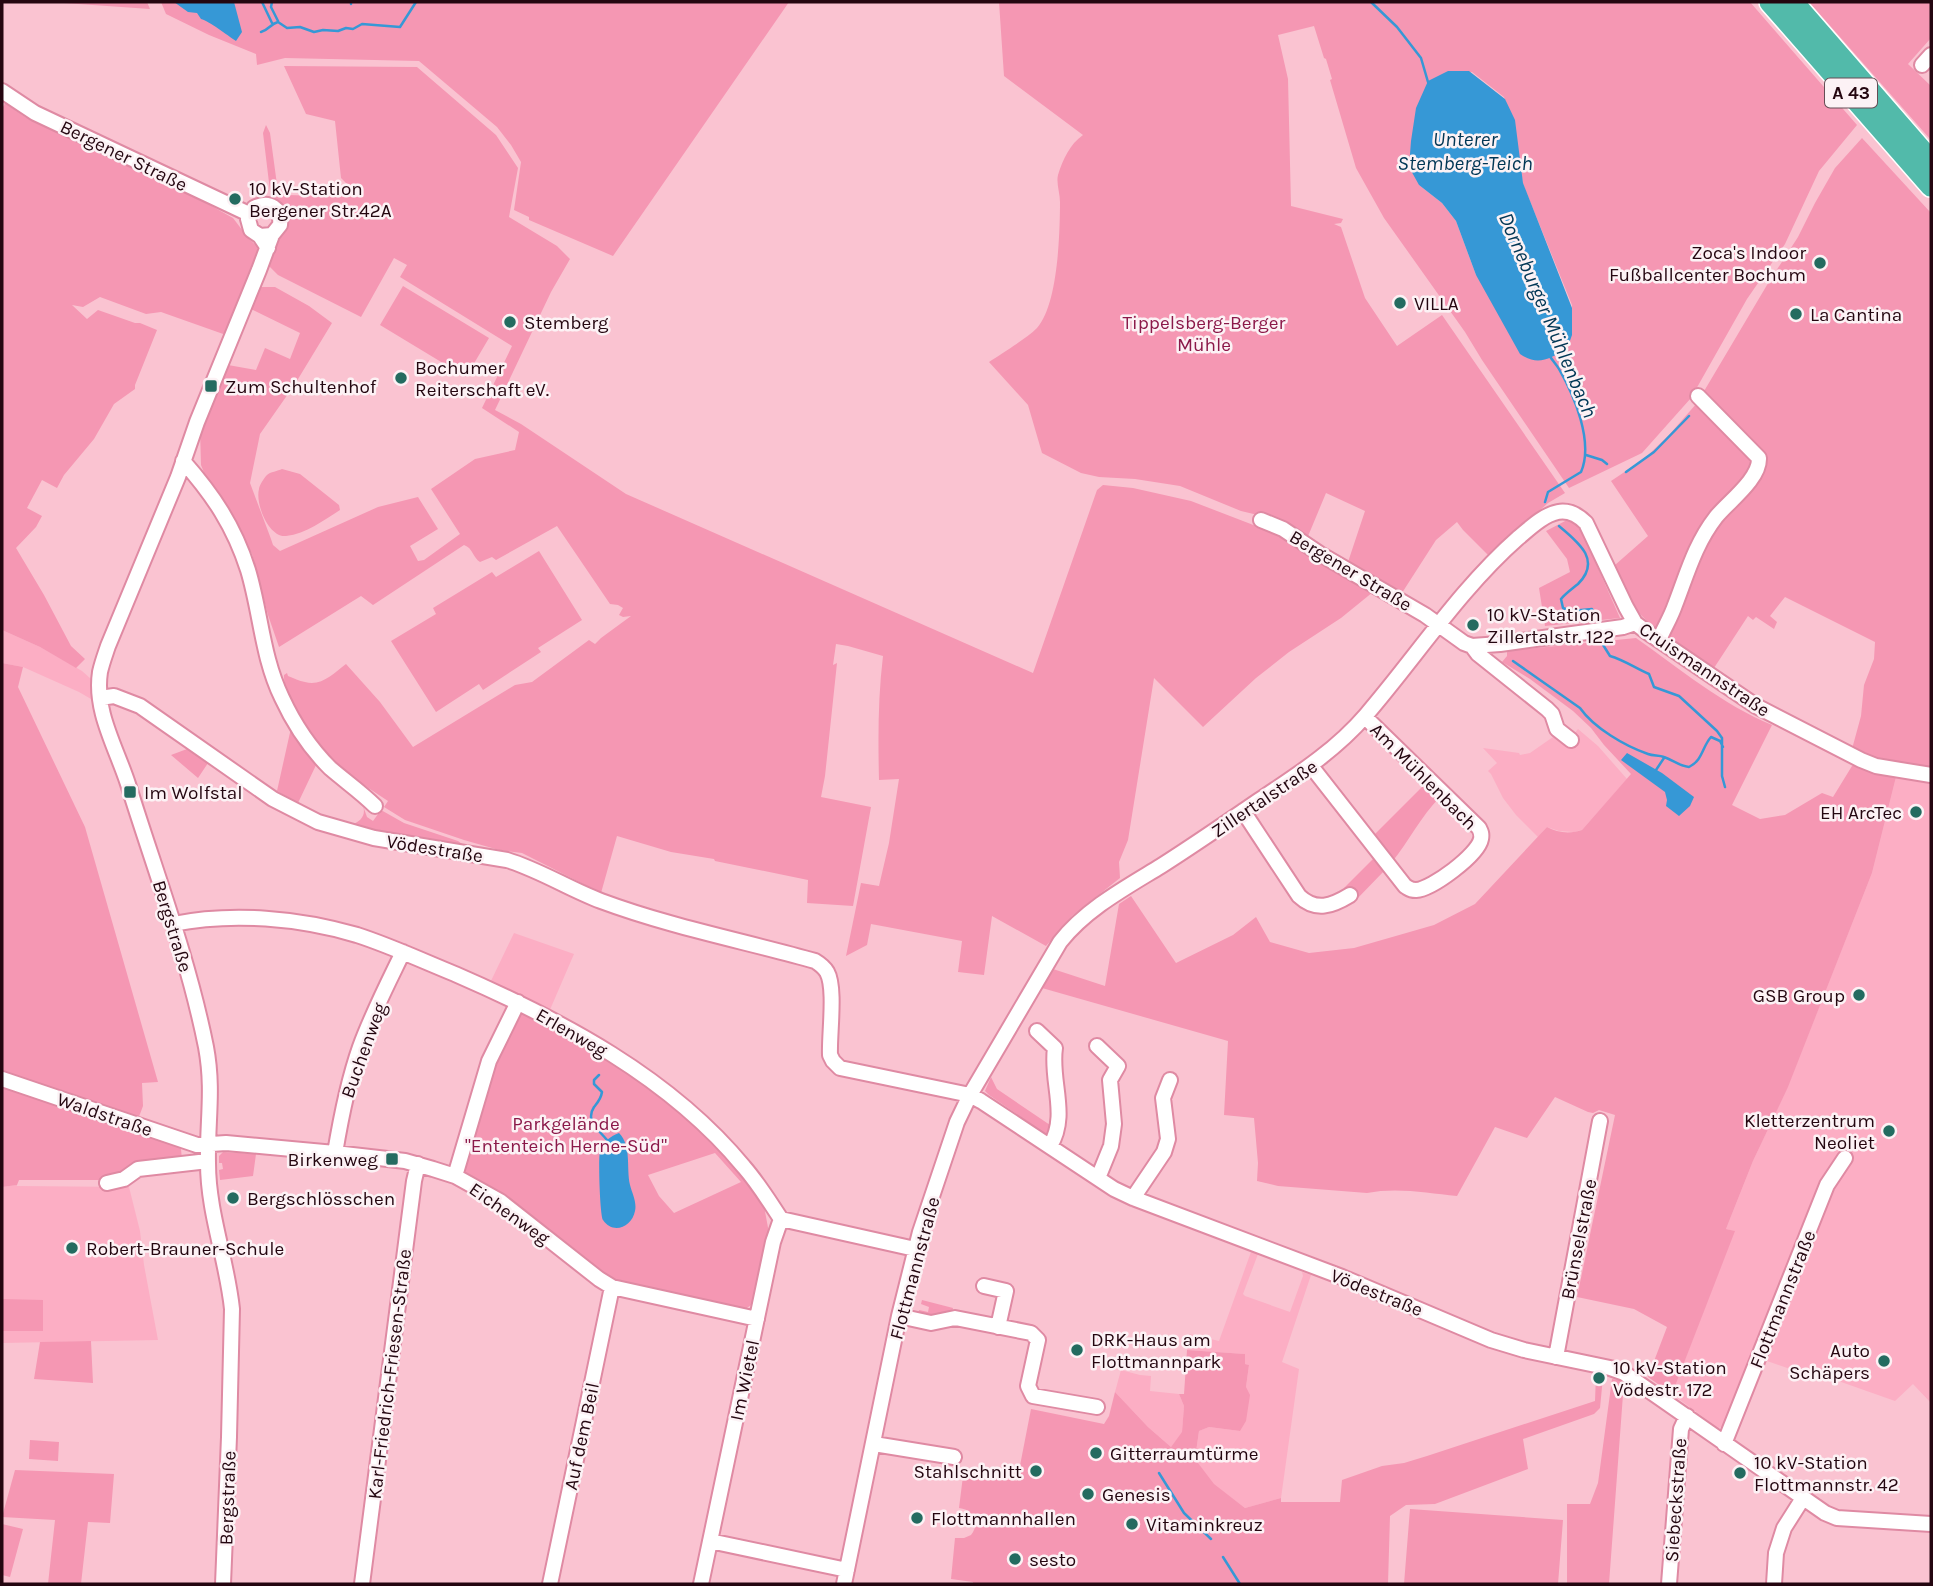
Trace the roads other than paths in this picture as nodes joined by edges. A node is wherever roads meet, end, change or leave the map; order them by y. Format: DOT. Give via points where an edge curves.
graph roads {
  1 [pos="1770,2"];
  2 [pos="1793,2"];
  3 [pos="2,91"];
  4 [pos="1931,161"];
  5 [pos="1931,186"];
  6 [pos="249,214"];
  7 [pos="267,239"];
  8 [pos="1698,396"];
  9 [pos="183,461"];
  10 [pos="1572,513"];
  11 [pos="1261,520"];
  12 [pos="1635,622"];
  13 [pos="1440,625"];
  14 [pos="1659,640"];
  15 [pos="1472,646"];
  16 [pos="100,698"];
  17 [pos="1365,717"];
  18 [pos="1571,740"];
  19 [pos="1311,765"];
  20 [pos="1931,775"];
  21 [pos="375,806"];
  22 [pos="1244,811"];
  23 [pos="1350,895"];
  24 [pos="173,924"];
  25 [pos="403,952"];
  26 [pos="518,1002"];
  27 [pos="1037,1031"];
  28 [pos="1097,1046"];
  29 [pos="2,1079"];
  30 [pos="1170,1080"];
  31 [pos="970,1095"];
  32 [pos="1600,1121"];
  33 [pos="208,1145"];
  34 [pos="1050,1146"];
  35 [pos="335,1153"];
  36 [pos="1845,1158"];
  37 [pos="208,1161"];
  38 [pos="418,1164"];
  39 [pos="455,1176"];
  40 [pos="1098,1178"];
  41 [pos="107,1184"];
  42 [pos="1133,1198"];
  43 [pos="781,1219"];
  44 [pos="915,1249"];
  45 [pos="984,1286"];
  46 [pos="612,1287"];
  47 [pos="900,1316"];
  48 [pos="757,1319"];
  49 [pos="998,1327"];
  50 [pos="1556,1357"];
  51 [pos="1097,1407"];
  52 [pos="1687,1416"];
  53 [pos="874,1444"];
  54 [pos="1724,1444"];
  55 [pos="954,1457"];
  56 [pos="1803,1498"];
  57 [pos="1931,1524"];
  58 [pos="710,1541"];
  59 [pos="846,1577"];
  60 [pos="223,1584"];
  61 [pos="362,1584"];
  62 [pos="550,1584"];
  63 [pos="701,1584"];
  64 [pos="1669,1584"];
  65 [pos="1774,1584"];
  1 -- 5 [label="highway, A 43"];
  2 -- 4 [label="highway, A 43"];
  3 -- 6 [label="street, Bergener Straße" via="35,113"];
  6 -- 7 [label="street" via="251,230"];
  6 -- 7 [label="street" via="261,204 277,210 280,225"];
  7 -- 9 [label="street"];
  8 -- 14 [label="street" via="1759,458 1760,465 1700,541"];
  9 -- 16 [label="street" via="108,646 100,674"];
  9 -- 21 [label="street" via="218,503 239,544 266,654 291,716 316,752"];
  10 -- 12 [label="street, Cruismannstraße" via="1586,523"];
  10 -- 13 [label="street, Zillertalstraße" via="1549,515 1528,529 1492,561"];
  11 -- 13 [label="street, Bergener Straße"];
  12 -- 14 [label="street, Cruismannstraße"];
  12 -- 15 [label="street"];
  13 -- 15 [label="street"];
  13 -- 17 [label="street, Zillertalstraße"];
  14 -- 20 [label="street, Cruismannstraße" via="1756,706 1861,760"];
  15 -- 18 [label="street" via="1547,709 1557,729"];
  16 -- 24 [label="street, Bergstraße"];
  16 -- 31 [label="street, Vödestraße" via="114,696 140,706 273,799 318,822 374,838 507,860 640,914 815,961 826,970 831,983 830,1051 836,1065"];
  17 -- 19 [label="street, Zillertalstraße"];
  17 -- 19 [label="street, Am Mühlenbach" via="1479,828 1480,843 1457,868 1427,887 1405,886"];
  19 -- 22 [label="street, Zillertalstraße"];
  22 -- 23 [label="street" via="1305,902 1327,906"];
  22 -- 31 [label="street, Zillertalstraße" via="1120,891 1067,933"];
  24 -- 25 [label="street, Erlenweg" via="208,918 277,920 338,930"];
  24 -- 33 [label="street, Bergstraße" via="210,1071"];
  25 -- 26 [label="street, Erlenweg"];
  25 -- 35 [label="street, Buchenweg" via="361,1044"];
  26 -- 39 [label="street" via="489,1061"];
  26 -- 43 [label="street, Erlenweg" via="604,1050 669,1095 743,1165"];
  27 -- 34 [label="street" via="1055,1048 1059,1119"];
  28 -- 40 [label="street" via="1118,1066 1110,1080 1111,1146"];
  29 -- 33 [label="street, Waldstraße"];
  30 -- 42 [label="street" via="1163,1098 1168,1139 1164,1152"];
  31 -- 34 [label="street, Vödestraße"];
  31 -- 44 [label="street, Flottmannstraße"];
  32 -- 50 [label="street, Brünselstraße"];
  33 -- 35 [label="street, Eichenweg"];
  33 -- 37 [label="street, Bergstraße"];
  34 -- 40 [label="street, Vödestraße"];
  35 -- 38 [label="street, Eichenweg"];
  36 -- 54 [label="street, Flottmannstraße" via="1827,1185"];
  37 -- 41 [label="street" via="138,1169 124,1180"];
  37 -- 60 [label="street, Bergstraße" via="232,1309"];
  38 -- 39 [label="street, Eichenweg"];
  38 -- 61 [label="street, Karl-Friedrich-Friesen-Straße"];
  39 -- 46 [label="street, Eichenweg" via="500,1201"];
  40 -- 42 [label="street, Vödestraße"];
  42 -- 50 [label="street, Vödestraße" via="1342,1277 1491,1340"];
  43 -- 44 [label="street"];
  43 -- 48 [label="street, Im Wietel"];
  44 -- 47 [label="street, Flottmannstraße"];
  45 -- 49 [label="street" via="1006,1291"];
  46 -- 48 [label="street, Eichenweg"];
  46 -- 62 [label="street, Auf dem Beil"];
  47 -- 49 [label="street" via="931,1323 955,1318"];
  47 -- 53 [label="street, Flottmannstraße"];
  48 -- 58 [label="street, Im Wietel"];
  49 -- 51 [label="street" via="1031,1333 1038,1340 1028,1386 1033,1396"];
  50 -- 52 [label="street, Vödestraße" via="1624,1373"];
  52 -- 54 [label="street"];
  52 -- 64 [label="street, Siebeckstraße" via="1681,1429"];
  53 -- 55 [label="street"];
  53 -- 59 [label="street, Flottmannstraße"];
  54 -- 56 [label="street"];
  56 -- 57 [label="street" via="1837,1518"];
  56 -- 65 [label="street" via="1784,1528"];
  58 -- 59 [label="street"];
  58 -- 63 [label="street, Im Wietel"];
}
